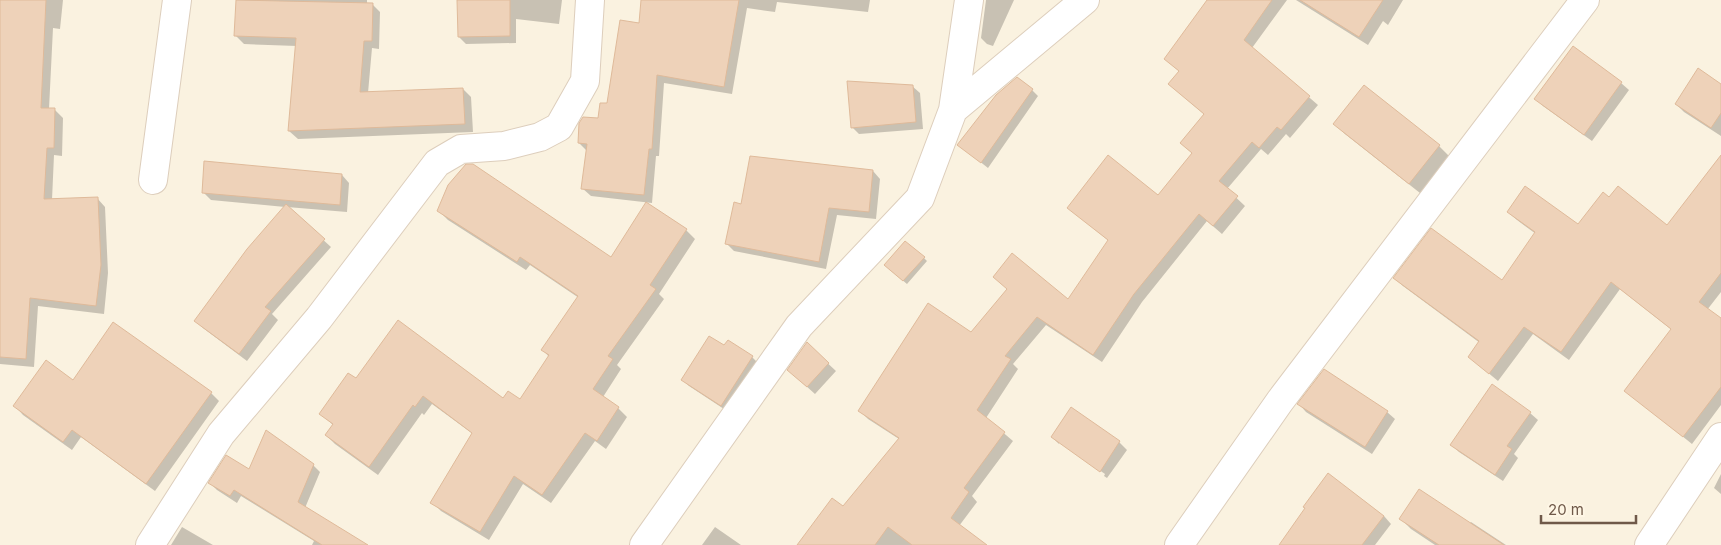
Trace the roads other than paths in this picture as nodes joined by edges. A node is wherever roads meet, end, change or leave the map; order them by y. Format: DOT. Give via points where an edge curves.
graph roads {
  1 [pos="177,0"];
  2 [pos="590,0"];
  3 [pos="969,0"];
  4 [pos="1085,0"];
  5 [pos="1585,0"];
  6 [pos="953,110"];
  7 [pos="152,180"];
  8 [pos="1721,437"];
  9 [pos="150,545"];
  10 [pos="644,545"];
  11 [pos="1178,545"];
  12 [pos="1649,545"];
  1 -- 7 [label="street"];
  2 -- 9 [label="street" via="585,82 559,127 540,137 504,146 461,149 437,163 319,318 221,434"];
  3 -- 6 [label="street"];
  4 -- 6 [label="street"];
  5 -- 11 [label="street" via="1280,401"];
  6 -- 10 [label="street" via="920,198 799,326"];
  8 -- 12 [label="street"];
}
